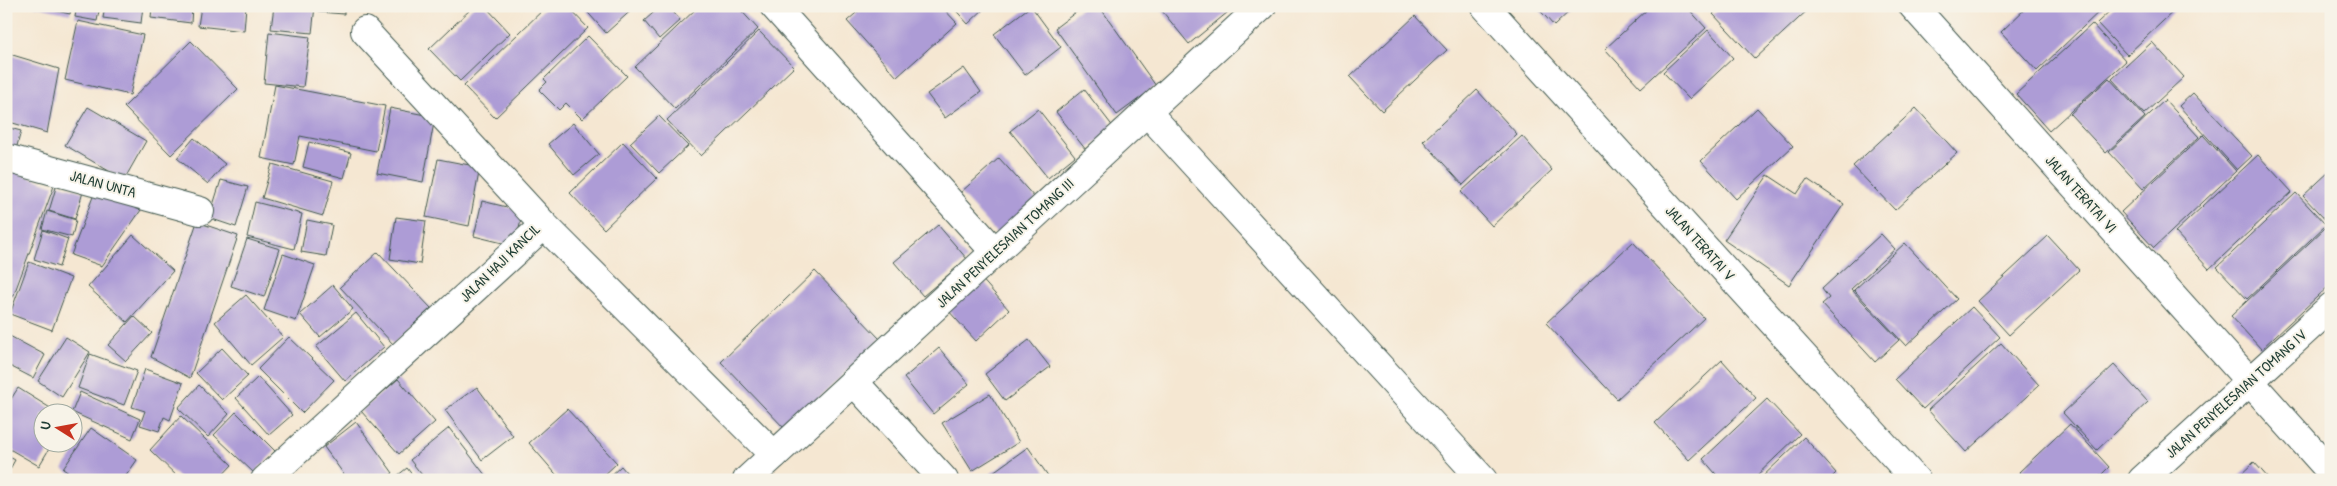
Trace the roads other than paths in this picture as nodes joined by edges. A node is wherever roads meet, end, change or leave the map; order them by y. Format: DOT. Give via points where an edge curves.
graph roads {
  1 [pos="774,6"];
  2 [pos="1262,6"];
  3 [pos="1485,6"];
  4 [pos="1913,6"];
  5 [pos="365,31"];
  6 [pos="1147,112"];
  7 [pos="6,158"];
  8 [pos="200,211"];
  9 [pos="544,225"];
  10 [pos="995,252"];
  11 [pos="2331,307"];
  12 [pos="854,382"];
  13 [pos="2249,382"];
  14 [pos="774,455"];
  15 [pos="2331,472"];
  16 [pos="265,480"];
  17 [pos="747,480"];
  18 [pos="944,480"];
  19 [pos="1483,480"];
  20 [pos="1916,480"];
  21 [pos="2142,480"];
  1 -- 10 [label="street"];
  2 -- 6 [label="street, JALAN PENYELESAIAN TOMANG III"];
  3 -- 20 [label="street, JALAN TERATAI V"];
  4 -- 13 [label="street, JALAN TERATAI VI"];
  5 -- 9 [label="street, JALAN HAJI KANCIL"];
  6 -- 10 [label="street, JALAN PENYELESAIAN TOMANG III"];
  6 -- 19 [label="street"];
  7 -- 8 [label="street, JALAN UNTA"];
  9 -- 14 [label="street"];
  9 -- 16 [label="street, JALAN HAJI KANCIL"];
  10 -- 12 [label="street, JALAN PENYELESAIAN TOMANG III"];
  11 -- 13 [label="street, JALAN PENYELESAIAN TOMANG IV"];
  12 -- 14 [label="street, JALAN PENYELESAIAN TOMANG III"];
  12 -- 18 [label="street"];
  13 -- 15 [label="street, JALAN TERATAI VI"];
  13 -- 21 [label="street, JALAN PENYELESAIAN TOMANG IV"];
  14 -- 17 [label="street, JALAN PENYELESAIAN TOMANG III"];
}
